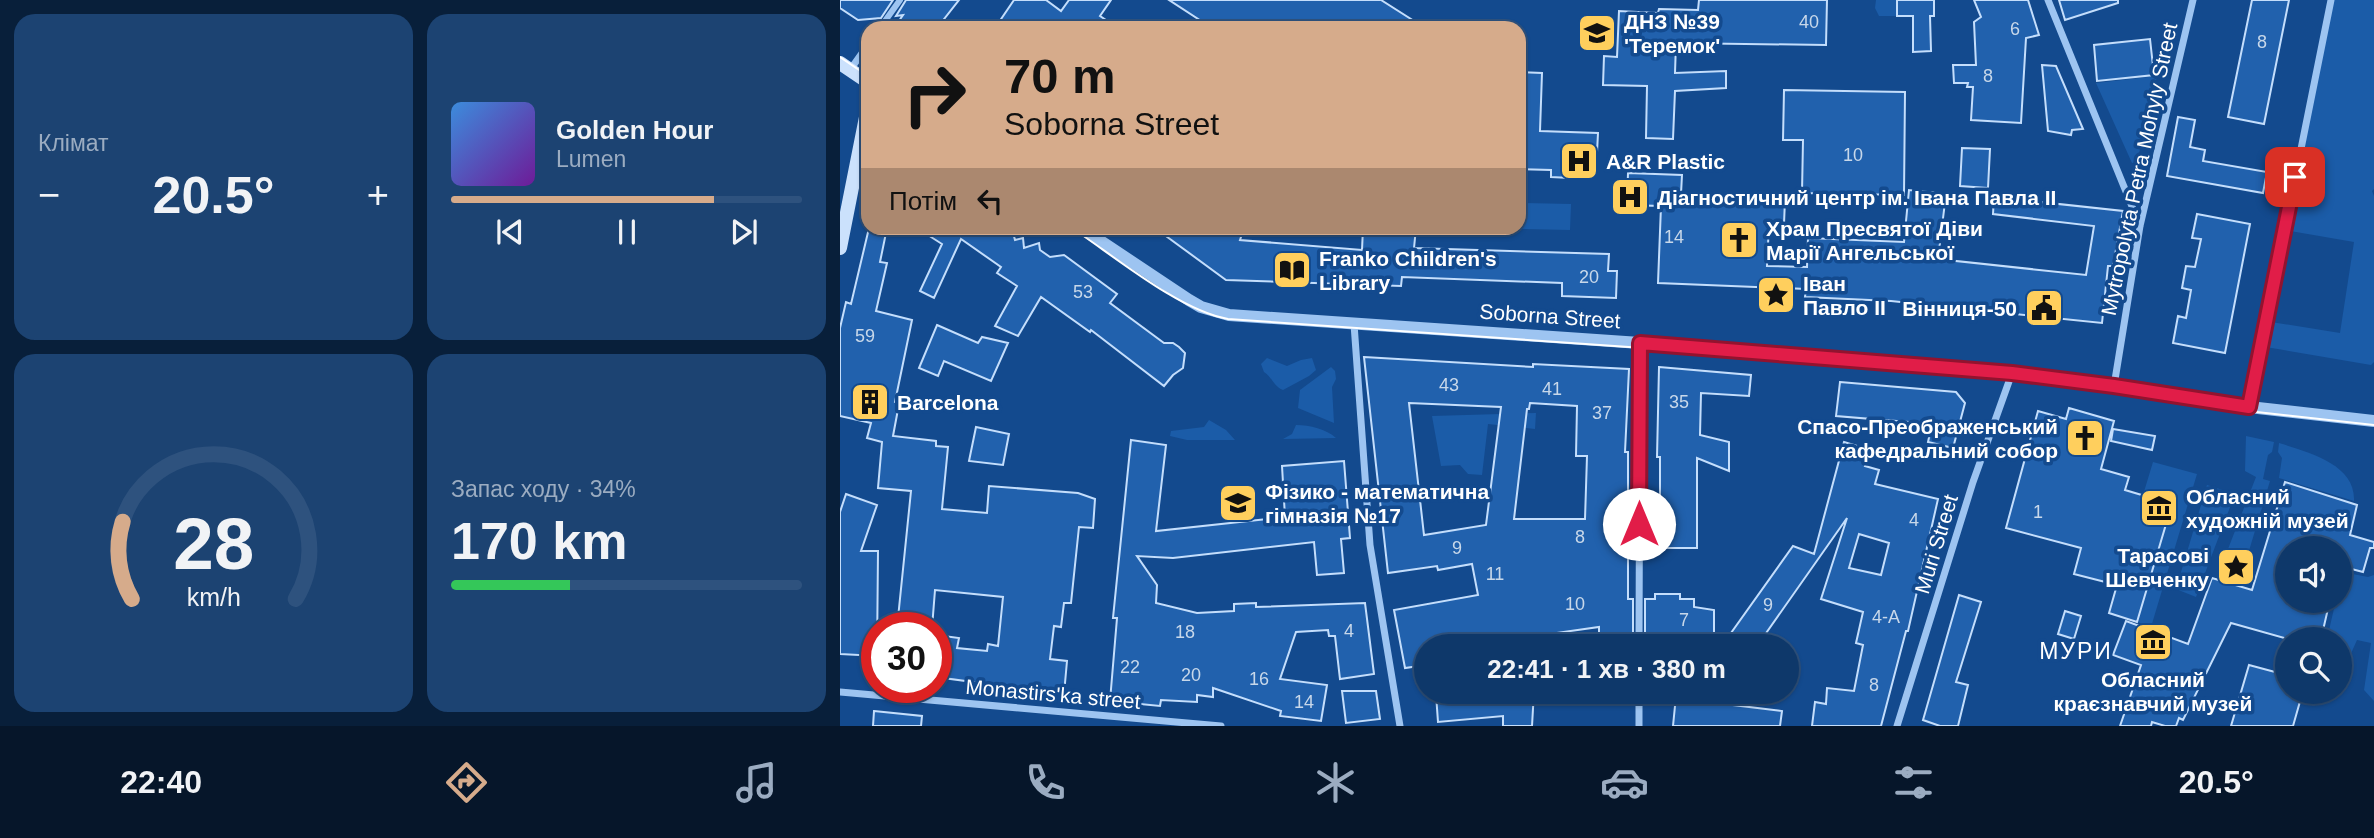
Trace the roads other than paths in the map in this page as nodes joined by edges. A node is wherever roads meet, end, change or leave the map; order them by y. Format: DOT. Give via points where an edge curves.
graph roads {
  1 [pos="900,0"];
  2 [pos="2048,0"];
  3 [pos="2193,0"];
  4 [pos="2331,0"];
  5 [pos="885,21"];
  6 [pos="861,51"];
  7 [pos="845,66"];
  8 [pos="861,77"];
  9 [pos="861,142"];
  10 [pos="2140,226"];
  11 [pos="1092,235"];
  12 [pos="840,247"];
  13 [pos="1354,324"];
  14 [pos="1640,343"];
  15 [pos="2012,373"];
  16 [pos="2114,386"];
  17 [pos="2249,407"];
  18 [pos="2374,421"];
  19 [pos="1639,634"];
  20 [pos="840,692"];
  21 [pos="1639,704"];
  22 [pos="1221,726"];
  23 [pos="1401,726"];
  24 [pos="1639,726"];
  25 [pos="1898,726"];
  1 -- 5 [label="street"];
  2 -- 10 [label="street"];
  3 -- 10 [label="street, Mytropolyta Petra Mohyly Street"];
  4 -- 17 [label="street"];
  6 -- 7 [label="street"];
  7 -- 8 [label="main road"];
  9 -- 12 [label="main road"];
  10 -- 16 [label="street, Mytropolyta Petra Mohyly Street"];
  11 -- 13 [label="street, Soborna Street" via="1208,310"];
  13 -- 14 [label="street, Soborna Street"];
  13 -- 23 [label="street" via="1370,545"];
  14 -- 15 [label="street, Soborna Street"];
  14 -- 19 [label="street"];
  15 -- 16 [label="street, Soborna Street"];
  15 -- 25 [label="street, Muri Street" via="1973,482"];
  16 -- 17 [label="street, Soborna Street"];
  17 -- 18 [label="street, Soborna Street"];
  20 -- 22 [label="street, Monastirs'ka street"];
  21 -- 24 [label="street"];
}
